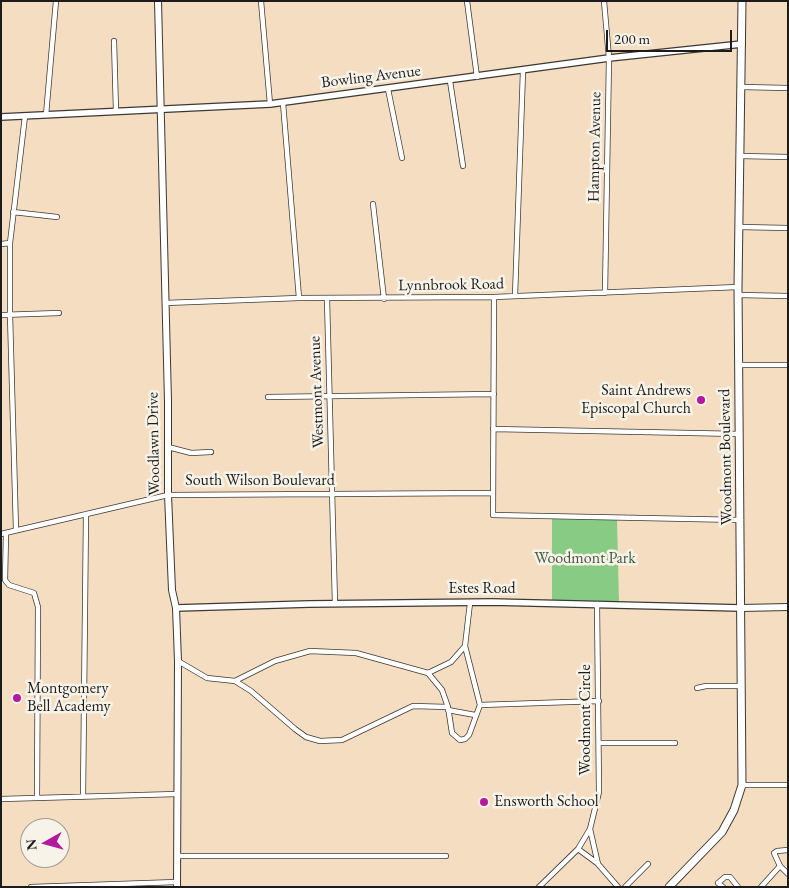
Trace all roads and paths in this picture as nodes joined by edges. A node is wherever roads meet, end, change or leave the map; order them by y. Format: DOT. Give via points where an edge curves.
graph roads {
  1 [pos="56,1"];
  2 [pos="158,1"];
  3 [pos="261,1"];
  4 [pos="467,1"];
  5 [pos="604,1"];
  6 [pos="742,1"];
  7 [pos="114,41"];
  8 [pos="742,44"];
  9 [pos="609,58"];
  10 [pos="523,71"];
  11 [pos="477,77"];
  12 [pos="450,81"];
  13 [pos="742,87"];
  14 [pos="788,88"];
  15 [pos="388,89"];
  16 [pos="283,103"];
  17 [pos="270,104"];
  18 [pos="159,110"];
  19 [pos="116,111"];
  20 [pos="46,115"];
  21 [pos="25,116"];
  22 [pos="1,117"];
  23 [pos="740,156"];
  24 [pos="788,157"];
  25 [pos="402,158"];
  26 [pos="463,166"];
  27 [pos="373,204"];
  28 [pos="13,212"];
  29 [pos="56,217"];
  30 [pos="740,226"];
  31 [pos="788,228"];
  32 [pos="10,243"];
  33 [pos="1,244"];
  34 [pos="738,287"];
  35 [pos="605,293"];
  36 [pos="515,296"];
  37 [pos="739,296"];
  38 [pos="788,296"];
  39 [pos="494,297"];
  40 [pos="299,298"];
  41 [pos="327,299"];
  42 [pos="384,299"];
  43 [pos="165,303"];
  44 [pos="59,313"];
  45 [pos="1,315"];
  46 [pos="10,315"];
  47 [pos="739,365"];
  48 [pos="788,365"];
  49 [pos="494,394"];
  50 [pos="329,396"];
  51 [pos="268,397"];
  52 [pos="494,429"];
  53 [pos="740,434"];
  54 [pos="168,447"];
  55 [pos="211,452"];
  56 [pos="332,493"];
  57 [pos="493,493"];
  58 [pos="168,494"];
  59 [pos="86,514"];
  60 [pos="741,520"];
  61 [pos="16,530"];
  62 [pos="3,533"];
  63 [pos="470,603"];
  64 [pos="335,604"];
  65 [pos="597,604"];
  66 [pos="788,607"];
  67 [pos="176,608"];
  68 [pos="741,608"];
  69 [pos="465,646"];
  70 [pos="178,661"];
  71 [pos="428,673"];
  72 [pos="234,681"];
  73 [pos="741,686"];
  74 [pos="698,688"];
  75 [pos="599,701"];
  76 [pos="480,705"];
  77 [pos="448,708"];
  78 [pos="476,715"];
  79 [pos="599,743"];
  80 [pos="675,743"];
  81 [pos="742,785"];
  82 [pos="788,785"];
  83 [pos="177,794"];
  84 [pos="37,798"];
  85 [pos="83,798"];
  86 [pos="1,799"];
  87 [pos="590,829"];
  88 [pos="578,849"];
  89 [pos="788,850"];
  90 [pos="178,856"];
  91 [pos="446,856"];
  92 [pos="598,864"];
  93 [pos="648,864"];
  94 [pos="780,866"];
  95 [pos="788,874"];
  96 [pos="177,884"];
  97 [pos="31,887"];
  98 [pos="539,887"];
  99 [pos="618,887"];
  100 [pos="624,887"];
  101 [pos="669,887"];
  102 [pos="723,887"];
  103 [pos="738,887"];
  104 [pos="761,887"];
  1 -- 20 [label="street"];
  2 -- 18 [label="main road, Woodlawn Drive"];
  3 -- 17 [label="street"];
  4 -- 11 [label="street"];
  5 -- 9 [label="street, Hampton Avenue"];
  6 -- 8 [label="main road, Woodmont Boulevard"];
  7 -- 19 [label="street"];
  8 -- 9 [label="street, Bowling Avenue"];
  8 -- 13 [label="main road, Woodmont Boulevard"];
  9 -- 10 [label="street, Bowling Avenue"];
  9 -- 35 [label="street, Hampton Avenue"];
  10 -- 11 [label="street, Bowling Avenue"];
  10 -- 36 [label="street"];
  11 -- 12 [label="street, Bowling Avenue"];
  12 -- 15 [label="street, Bowling Avenue"];
  12 -- 26 [label="street"];
  13 -- 14 [label="street"];
  13 -- 23 [label="main road, Woodmont Boulevard"];
  15 -- 16 [label="street, Bowling Avenue"];
  15 -- 25 [label="street"];
  16 -- 17 [label="street, Bowling Avenue"];
  16 -- 40 [label="street"];
  17 -- 18 [label="street, Bowling Avenue"];
  18 -- 19 [label="street, Bowling Avenue"];
  18 -- 43 [label="main road, Woodlawn Drive"];
  19 -- 20 [label="street, Bowling Avenue"];
  20 -- 21 [label="street, Bowling Avenue"];
  21 -- 22 [label="street, Bowling Avenue"];
  21 -- 28 [label="street"];
  23 -- 24 [label="street"];
  23 -- 30 [label="main road, Woodmont Boulevard"];
  27 -- 42 [label="street"];
  28 -- 29 [label="street"];
  28 -- 32 [label="street"];
  30 -- 31 [label="street"];
  30 -- 34 [label="main road, Woodmont Boulevard"];
  32 -- 33 [label="street"];
  32 -- 46 [label="street"];
  34 -- 35 [label="street, Lynnbrook Road"];
  34 -- 37 [label="main road, Woodmont Boulevard"];
  35 -- 36 [label="street, Lynnbrook Road"];
  36 -- 39 [label="street, Lynnbrook Road"];
  37 -- 38 [label="street"];
  37 -- 47 [label="main road, Woodmont Boulevard"];
  39 -- 42 [label="street, Lynnbrook Road"];
  39 -- 49 [label="street"];
  40 -- 41 [label="street, Lynnbrook Road"];
  40 -- 43 [label="street, Lynnbrook Road"];
  41 -- 42 [label="street, Lynnbrook Road"];
  41 -- 50 [label="street, Westmont Avenue"];
  43 -- 54 [label="main road, Woodlawn Drive"];
  44 -- 46 [label="street"];
  45 -- 46 [label="street"];
  46 -- 61 [label="street"];
  47 -- 48 [label="street"];
  47 -- 53 [label="main road, Woodmont Boulevard"];
  49 -- 50 [label="street"];
  49 -- 52 [label="street"];
  50 -- 51 [label="street"];
  50 -- 56 [label="street, Westmont Avenue"];
  52 -- 53 [label="street"];
  52 -- 57 [label="street"];
  53 -- 60 [label="main road, Woodmont Boulevard"];
  54 -- 55 [label="street" via="191,453"];
  54 -- 58 [label="main road, Woodlawn Drive"];
  56 -- 57 [label="street, South Wilson Boulevard"];
  56 -- 58 [label="street, South Wilson Boulevard"];
  56 -- 64 [label="street, Westmont Avenue"];
  57 -- 60 [label="street" via="493,515"];
  58 -- 59 [label="street, South Wilson Boulevard"];
  58 -- 67 [label="main road, Woodlawn Drive" via="172,590"];
  59 -- 61 [label="street, South Wilson Boulevard"];
  59 -- 85 [label="street"];
  60 -- 68 [label="main road, Woodmont Boulevard"];
  61 -- 62 [label="street, South Wilson Boulevard"];
  62 -- 84 [label="street" via="5,580 9,585 34,593 38,607"];
  63 -- 64 [label="street, Estes Road"];
  63 -- 65 [label="street, Estes Road"];
  63 -- 69 [label="street"];
  64 -- 67 [label="street, Estes Road"];
  65 -- 68 [label="street, Estes Road"];
  65 -- 75 [label="street, Woodmont Circle"];
  66 -- 68 [label="main road, Estes Road"];
  67 -- 70 [label="main road, Woodlawn Drive"];
  68 -- 73 [label="main road, Woodmont Boulevard"];
  69 -- 71 [label="street" via="451,662"];
  69 -- 76 [label="street"];
  70 -- 72 [label="street" via="207,678"];
  70 -- 83 [label="main road, Woodlawn Drive"];
  71 -- 72 [label="street" via="356,654 310,651 275,661"];
  71 -- 77 [label="street" via="442,690"];
  72 -- 77 [label="street" via="251,691 306,737 320,742 342,740 413,706"];
  73 -- 74 [label="street"];
  73 -- 81 [label="main road, Woodmont Boulevard"];
  75 -- 76 [label="street"];
  75 -- 79 [label="street, Woodmont Circle"];
  76 -- 78 [label="street"];
  77 -- 78 [label="street"];
  77 -- 78 [label="street" via="452,733 460,740 466,739"];
  79 -- 80 [label="street"];
  79 -- 87 [label="street, Woodmont Circle" via="599,792"];
  81 -- 82 [label="street"];
  81 -- 101 [label="main road, Woodmont Boulevard" via="722,832"];
  83 -- 85 [label="street"];
  83 -- 90 [label="main road, Woodlawn Drive"];
  84 -- 85 [label="street"];
  84 -- 86 [label="street"];
  87 -- 88 [label="street"];
  87 -- 92 [label="street, Woodmont Circle"];
  88 -- 92 [label="street"];
  88 -- 98 [label="street"];
  89 -- 94 [label="street" via="774,853"];
  90 -- 91 [label="street"];
  90 -- 96 [label="main road, Woodlawn Drive"];
  92 -- 99 [label="street, Woodmont Circle"];
  93 -- 100 [label="street"];
  94 -- 95 [label="street"];
  94 -- 104 [label="street"];
  96 -- 97 [label="street"];
  102 -- 103 [label="street" via="718,883 730,877"];
}
